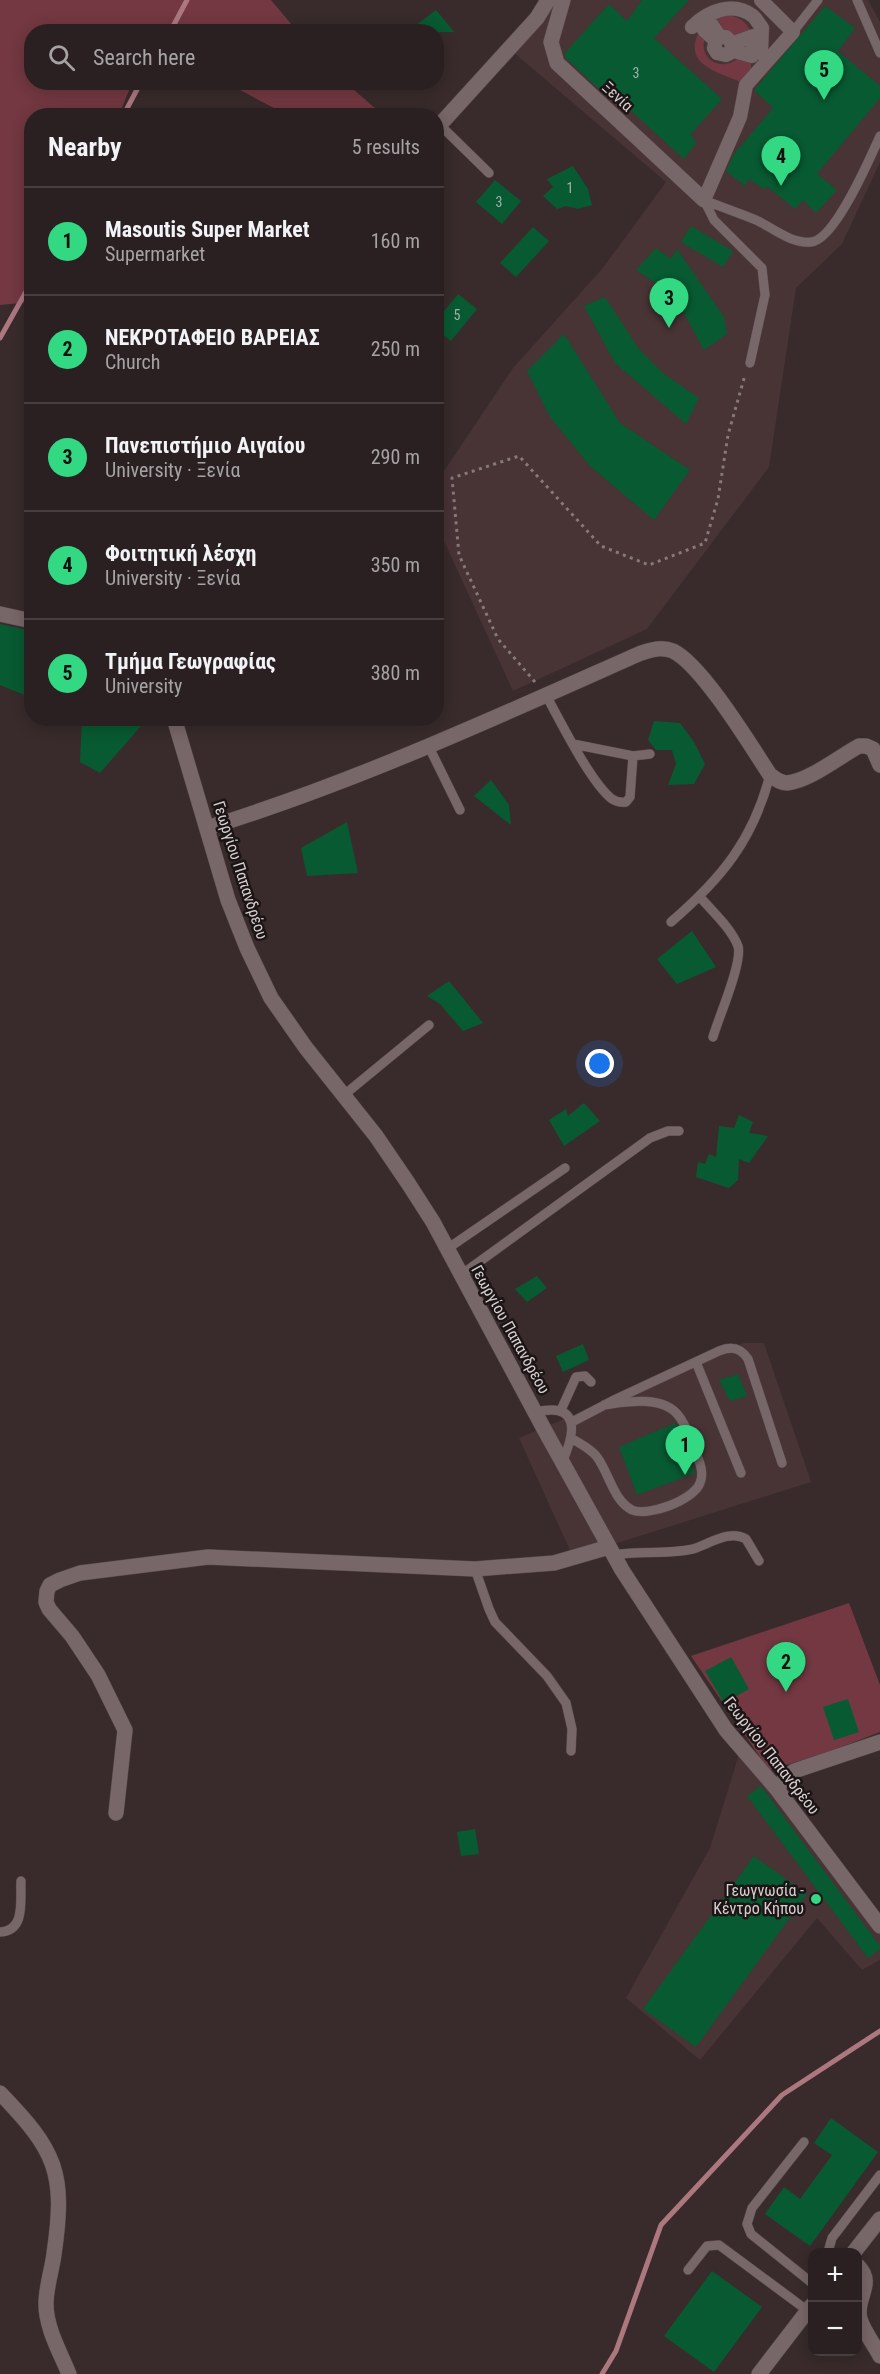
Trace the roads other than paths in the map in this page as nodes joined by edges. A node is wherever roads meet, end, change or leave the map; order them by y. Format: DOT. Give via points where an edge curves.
graph roads {
  1 [pos="548,0"];
  2 [pos="563,0"];
  3 [pos="761,0"];
  4 [pos="818,0"];
  5 [pos="857,0"];
  6 [pos="692,27"];
  7 [pos="793,32"];
  8 [pos="880,53"];
  9 [pos="757,73"];
  10 [pos="444,120"];
  11 [pos="444,132"];
  12 [pos="880,136"];
  13 [pos="489,173"];
  14 [pos="704,200"];
  15 [pos="750,363"];
  16 [pos="0,614"];
  17 [pos="24,619"];
  18 [pos="546,695"];
  19 [pos="176,726"];
  20 [pos="573,744"];
  21 [pos="428,745"];
  22 [pos="650,754"];
  23 [pos="633,756"];
  24 [pos="880,765"];
  25 [pos="770,775"];
  26 [pos="460,810"];
  27 [pos="207,828"];
  28 [pos="700,897"];
  29 [pos="671,922"];
  30 [pos="429,1025"];
  31 [pos="712,1037"];
  32 [pos="344,1095"];
  33 [pos="680,1131"];
  34 [pos="565,1168"];
  35 [pos="447,1249"];
  36 [pos="461,1275"];
  37 [pos="696,1362"];
  38 [pos="591,1382"];
  39 [pos="604,1405"];
  40 [pos="561,1410"];
  41 [pos="536,1412"];
  42 [pos="572,1422"];
  43 [pos="571,1438"];
  44 [pos="562,1462"];
  45 [pos="782,1463"];
  46 [pos="741,1473"];
  47 [pos="611,1551"];
  48 [pos="759,1562"];
  49 [pos="475,1569"];
  50 [pos="880,1742"];
  51 [pos="571,1751"];
  52 [pos="776,1788"];
  53 [pos="116,1813"];
  54 [pos="21,1881"];
  55 [pos="880,1926"];
  56 [pos="0,1932"];
  57 [pos="0,2092"];
  58 [pos="804,2142"];
  59 [pos="880,2175"];
  60 [pos="880,2219"];
  61 [pos="829,2248"];
  62 [pos="858,2248"];
  63 [pos="862,2270"];
  64 [pos="687,2271"];
  65 [pos="808,2279"];
  66 [pos="862,2296"];
  67 [pos="861,2302"];
  68 [pos="808,2307"];
  69 [pos="808,2311"];
  70 [pos="880,2356"];
  71 [pos="69,2374"];
  72 [pos="759,2374"];
  1 -- 10 [label="street" via="537,18"];
  2 -- 14 [label="street, Ξενία" via="551,42 557,63"];
  3 -- 7 [label="street"];
  4 -- 7 [label="lane"];
  5 -- 8 [label="lane"];
  6 -- 9 [label="street" via="723,9 738,9 754,17 762,28 763,47"];
  7 -- 9 [label="street"];
  9 -- 14 [label="street" via="746,85 741,117"];
  11 -- 13 [label="lane"];
  12 -- 14 [label="lane" via="850,199 821,238 812,242 790,238"];
  14 -- 15 [label="lane" via="714,220 762,268 765,295"];
  16 -- 17 [label="street"];
  18 -- 20 [label="lane"];
  18 -- 21 [label="street"];
  18 -- 25 [label="street" via="641,653 656,649 674,651 704,680"];
  19 -- 27 [label="street, Γεωργίου Παπανδρέου"];
  20 -- 23 [label="lane"];
  20 -- 23 [label="lane" via="604,790 620,803 630,797"];
  21 -- 26 [label="lane"];
  21 -- 27 [label="street" via="266,810"];
  22 -- 23 [label="lane"];
  24 -- 25 [label="street" via="873,749 859,746 790,783"];
  25 -- 28 [label="lane" via="750,832"];
  27 -- 32 [label="street, Γεωργίου Παπανδρέου" via="228,900 271,998 286,1023"];
  28 -- 29 [label="lane"];
  28 -- 31 [label="lane" via="732,936 739,951"];
  30 -- 32 [label="lane"];
  32 -- 35 [label="street, Γεωργίου Παπανδρέου" via="408,1183"];
  33 -- 36 [label="lane" via="650,1138"];
  34 -- 35 [label="lane"];
  35 -- 36 [label="street, Γεωργίου Παπανδρέου"];
  36 -- 41 [label="street, Γεωργίου Παπανδρέου"];
  37 -- 39 [label="lane"];
  37 -- 45 [label="lane" via="727,1348 743,1352"];
  37 -- 46 [label="lane"];
  38 -- 40 [label="lane" via="585,1376 576,1377"];
  39 -- 42 [label="lane"];
  39 -- 43 [label="lane" via="658,1403 676,1412 702,1468 701,1483 692,1495 654,1512 636,1512 620,1500 593,1452"];
  40 -- 41 [label="lane"];
  40 -- 42 [label="lane"];
  41 -- 44 [label="street, Γεωργίου Παπανδρέου"];
  42 -- 43 [label="lane"];
  43 -- 44 [label="lane"];
  44 -- 47 [label="street, Γεωργίου Παπανδρέου"];
  47 -- 48 [label="lane" via="680,1551 733,1535 749,1542"];
  47 -- 49 [label="street" via="554,1563"];
  47 -- 52 [label="street, Γεωργίου Παπανδρέου" via="726,1730"];
  49 -- 51 [label="lane" via="495,1622 566,1703 572,1729"];
  49 -- 53 [label="street" via="208,1557 80,1573 50,1585 46,1597 49,1608 98,1675 125,1730"];
  50 -- 52 [label="street" via="794,1771"];
  52 -- 55 [label="street, Γεωργίου Παπανδρέου"];
  54 -- 56 [label="lane" via="18,1924"];
  57 -- 71 [label="street" via="31,2126 50,2155 57,2175 59,2212 46,2305"];
  58 -- 65 [label="lane" via="752,2208 747,2224 751,2234"];
  59 -- 61 [label="lane" via="832,2238"];
  60 -- 62 [label="street"];
  63 -- 66 [label="street"];
  64 -- 68 [label="lane" via="707,2246 720,2245"];
  67 -- 70 [label="street" via="860,2320"];
  69 -- 72 [label="street"];
}
